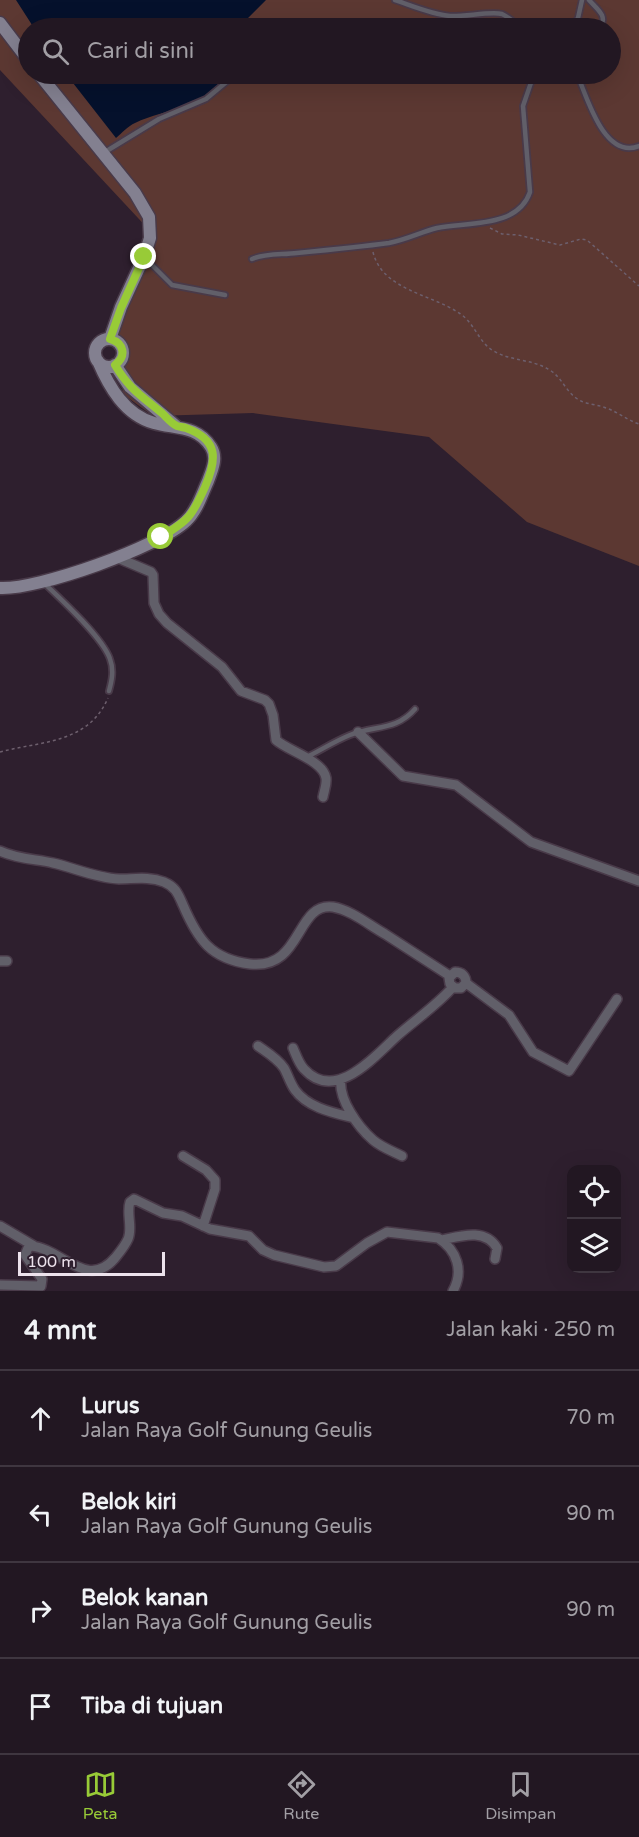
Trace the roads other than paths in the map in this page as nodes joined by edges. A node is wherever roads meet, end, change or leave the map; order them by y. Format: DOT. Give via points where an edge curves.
graph roads {
  1 [pos="395,0"];
  2 [pos="582,0"];
  3 [pos="590,0"];
  4 [pos="509,18"];
  5 [pos="578,18"];
  6 [pos="603,18"];
  7 [pos="0,23"];
  8 [pos="18,47"];
  9 [pos="47,84"];
  10 [pos="224,84"];
  11 [pos="531,84"];
  12 [pos="581,84"];
  13 [pos="639,146"];
  14 [pos="103,154"];
  15 [pos="144,257"];
  16 [pos="252,259"];
  17 [pos="225,295"];
  18 [pos="110,339"];
  19 [pos="98,361"];
  20 [pos="115,365"];
  21 [pos="176,426"];
  22 [pos="118,558"];
  23 [pos="44,582"];
  24 [pos="0,588"];
  25 [pos="109,691"];
  26 [pos="415,709"];
  27 [pos="358,732"];
  28 [pos="307,757"];
  29 [pos="323,797"];
  30 [pos="0,851"];
  31 [pos="639,881"];
  32 [pos="450,976"];
  33 [pos="465,983"];
  34 [pos="453,987"];
  35 [pos="617,999"];
  36 [pos="258,1046"];
  37 [pos="293,1048"];
  38 [pos="341,1079"];
  39 [pos="354,1118"];
  40 [pos="183,1156"];
  41 [pos="402,1156"];
  42 [pos="0,1226"];
  43 [pos="203,1226"];
  44 [pos="442,1240"];
  45 [pos="34,1246"];
  46 [pos="495,1258"];
  47 [pos="0,1285"];
  48 [pos="453,1291"];
  1 -- 4 [label="lane" via="448,16 498,13"];
  2 -- 5 [label="lane"];
  3 -- 6 [label="lane"];
  7 -- 8 [label="main road"];
  9 -- 14 [label="main road"];
  10 -- 14 [label="lane" via="206,99 159,119"];
  11 -- 16 [label="lane" via="523,106 530,189 519,211 436,229 405,240"];
  12 -- 13 [label="lane" via="613,144 624,148"];
  14 -- 15 [label="main road" via="147,212 150,233"];
  15 -- 17 [label="lane" via="172,285"];
  15 -- 18 [label="main road"];
  18 -- 19 [label="main road" via="97,346"];
  18 -- 20 [label="main road" via="123,350 122,359"];
  19 -- 20 [label="main road" via="106,366"];
  19 -- 21 [label="main road" via="114,392 130,409 150,422"];
  20 -- 21 [label="main road" via="130,387"];
  21 -- 22 [label="main road" via="195,433 211,447 214,463 197,505 183,524"];
  22 -- 23 [label="main road"];
  22 -- 28 [label="street" via="151,572 159,614 222,667 241,691 265,700 273,715 276,740"];
  23 -- 24 [label="main road"];
  23 -- 25 [label="lane" via="110,656 113,672"];
  26 -- 27 [label="lane" via="395,724"];
  27 -- 28 [label="lane"];
  27 -- 31 [label="street" via="403,776 456,785 531,842"];
  28 -- 29 [label="street" via="326,777"];
  30 -- 32 [label="street" via="101,876 152,878 173,886 197,933 211,951 234,962 267,964 279,960 313,912 332,907 365,922"];
  32 -- 33 [label="street" via="462,973"];
  32 -- 34 [label="street"];
  33 -- 34 [label="street" via="461,988"];
  33 -- 35 [label="street" via="509,1016 533,1052 569,1071"];
  34 -- 38 [label="street" via="369,1061"];
  36 -- 39 [label="street" via="274,1056 303,1099"];
  37 -- 38 [label="street" via="302,1068 311,1075 326,1081"];
  38 -- 39 [label="street" via="340,1087"];
  39 -- 41 [label="street" via="373,1140"];
  40 -- 43 [label="street" via="215,1180"];
  42 -- 45 [label="street"];
  43 -- 44 [label="street" via="249,1236 274,1255 324,1267 336,1266 387,1232"];
  43 -- 45 [label="street" via="134,1199 128,1209 128,1239 100,1271 80,1269"];
  44 -- 46 [label="street" via="482,1236 497,1248"];
  44 -- 48 [label="street" via="455,1256 458,1267 459,1279"];
  45 -- 47 [label="street" via="25,1255 42,1279 41,1286"];
}
